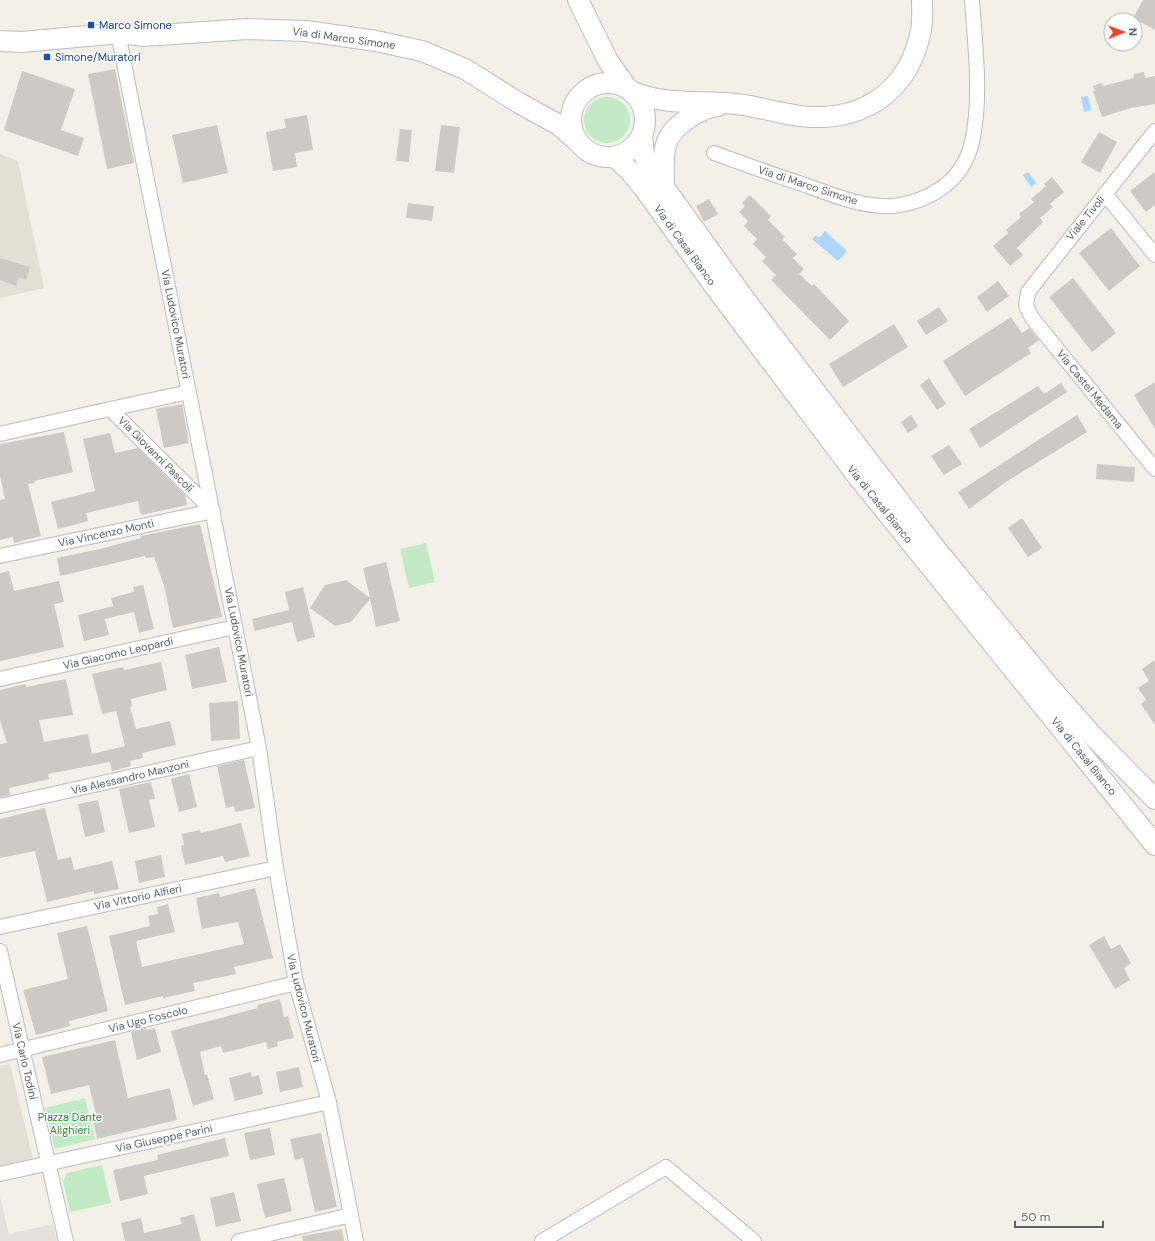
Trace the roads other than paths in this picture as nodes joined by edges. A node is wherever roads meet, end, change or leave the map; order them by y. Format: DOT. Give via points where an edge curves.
graph roads {
  1 [pos="578,0"];
  2 [pos="922,0"];
  3 [pos="972,0"];
  4 [pos="144,36"];
  5 [pos="0,41"];
  6 [pos="120,43"];
  7 [pos="599,45"];
  8 [pos="0,54"];
  9 [pos="630,90"];
  10 [pos="581,96"];
  11 [pos="693,102"];
  12 [pos="737,104"];
  13 [pos="529,108"];
  14 [pos="643,129"];
  15 [pos="1155,131"];
  16 [pos="578,142"];
  17 [pos="714,153"];
  18 [pos="614,157"];
  19 [pos="664,186"];
  20 [pos="1105,194"];
  21 [pos="1155,255"];
  22 [pos="1027,310"];
  23 [pos="189,392"];
  24 [pos="110,409"];
  25 [pos="0,434"];
  26 [pos="1155,469"];
  27 [pos="213,510"];
  28 [pos="0,556"];
  29 [pos="236,627"];
  30 [pos="0,679"];
  31 [pos="259,748"];
  32 [pos="1155,799"];
  33 [pos="0,806"];
  34 [pos="1155,845"];
  35 [pos="276,868"];
  36 [pos="0,927"];
  37 [pos="0,952"];
  38 [pos="296,983"];
  39 [pos="22,1049"];
  40 [pos="0,1055"];
  41 [pos="328,1102"];
  42 [pos="48,1164"];
  43 [pos="0,1174"];
  44 [pos="350,1215"];
  45 [pos="66,1241"];
  46 [pos="239,1241"];
  47 [pos="356,1241"];
  48 [pos="542,1241"];
  49 [pos="754,1241"];
  1 -- 7 [label="main road"];
  2 -- 12 [label="main road" via="921,29 907,71 892,90 867,106 845,115 812,117 786,115"];
  3 -- 17 [label="street, Via di Marco Simone" via="976,94 973,138 967,157 957,174 934,194 906,204 886,206 864,203 829,194"];
  4 -- 5 [label="main road, Via di Marco Simone" via="120,33 22,42"];
  4 -- 6 [label="main road, Via di Marco Simone"];
  4 -- 13 [label="main road, Via di Marco Simone" via="263,29 320,33 382,42 411,48 448,61"];
  6 -- 8 [label="main road, Via di Marco Simone"];
  6 -- 23 [label="street, Via Ludovico Muratori"];
  7 -- 9 [label="main road" via="616,74"];
  7 -- 10 [label="main road" via="596,76"];
  9 -- 10 [label="main road" via="618,84 597,84"];
  9 -- 11 [label="main road" via="664,102"];
  9 -- 14 [label="main road" via="644,110"];
  10 -- 13 [label="main road, Via di Marco Simone" via="567,110 559,112 541,112"];
  10 -- 16 [label="main road" via="571,113 571,124"];
  11 -- 12 [label="main road"];
  11 -- 14 [label="main road" via="657,112"];
  12 -- 19 [label="main road" via="712,107 675,127 664,152"];
  13 -- 16 [label="main road, Via di Marco Simone" via="559,125"];
  14 -- 18 [label="main road" via="637,144 627,152"];
  14 -- 19 [label="main road, Via di Casal Bianco" via="646,160"];
  15 -- 20 [label="street, Viale Tivoli"];
  16 -- 18 [label="main road" via="594,155"];
  18 -- 34 [label="main road, Via di Casal Bianco" via="643,187 858,477"];
  19 -- 32 [label="main road, Via di Casal Bianco" via="746,301 936,549 1043,679 1093,736"];
  20 -- 21 [label="street"];
  20 -- 22 [label="street, Viale Tivoli" via="1028,292 1025,301"];
  22 -- 26 [label="street, Via Castel Madama"];
  23 -- 24 [label="street"];
  23 -- 27 [label="street, Via Ludovico Muratori"];
  24 -- 25 [label="street, Via Giovanni Pascoli"];
  24 -- 27 [label="street, Via Giovanni Pascoli"];
  27 -- 28 [label="street, Via Vincenzo Monti"];
  27 -- 29 [label="street, Via Ludovico Muratori"];
  29 -- 30 [label="street, Via Giacomo Leopardi"];
  29 -- 31 [label="street, Via Ludovico Muratori"];
  31 -- 33 [label="street, Via Alessandro Manzoni"];
  31 -- 35 [label="street, Via Ludovico Muratori"];
  35 -- 36 [label="street, Via Vittorio Alfieri"];
  35 -- 38 [label="street, Via Ludovico Muratori"];
  37 -- 39 [label="street, Via Carlo Todini"];
  38 -- 39 [label="street, Via Ugo Foscolo"];
  38 -- 41 [label="street, Via Ludovico Muratori"];
  39 -- 40 [label="street, Via Ugo Foscolo"];
  39 -- 42 [label="street, Via Carlo Todini"];
  41 -- 42 [label="street, Via Giuseppe Parini"];
  41 -- 44 [label="street, Via Ludovico Muratori"];
  42 -- 43 [label="street, Via Giuseppe Parini"];
  42 -- 45 [label="street, Via Carlo Todini"];
  44 -- 46 [label="street"];
  44 -- 47 [label="street, Via Ludovico Muratori"];
  48 -- 49 [label="street" via="666,1167"];
}
